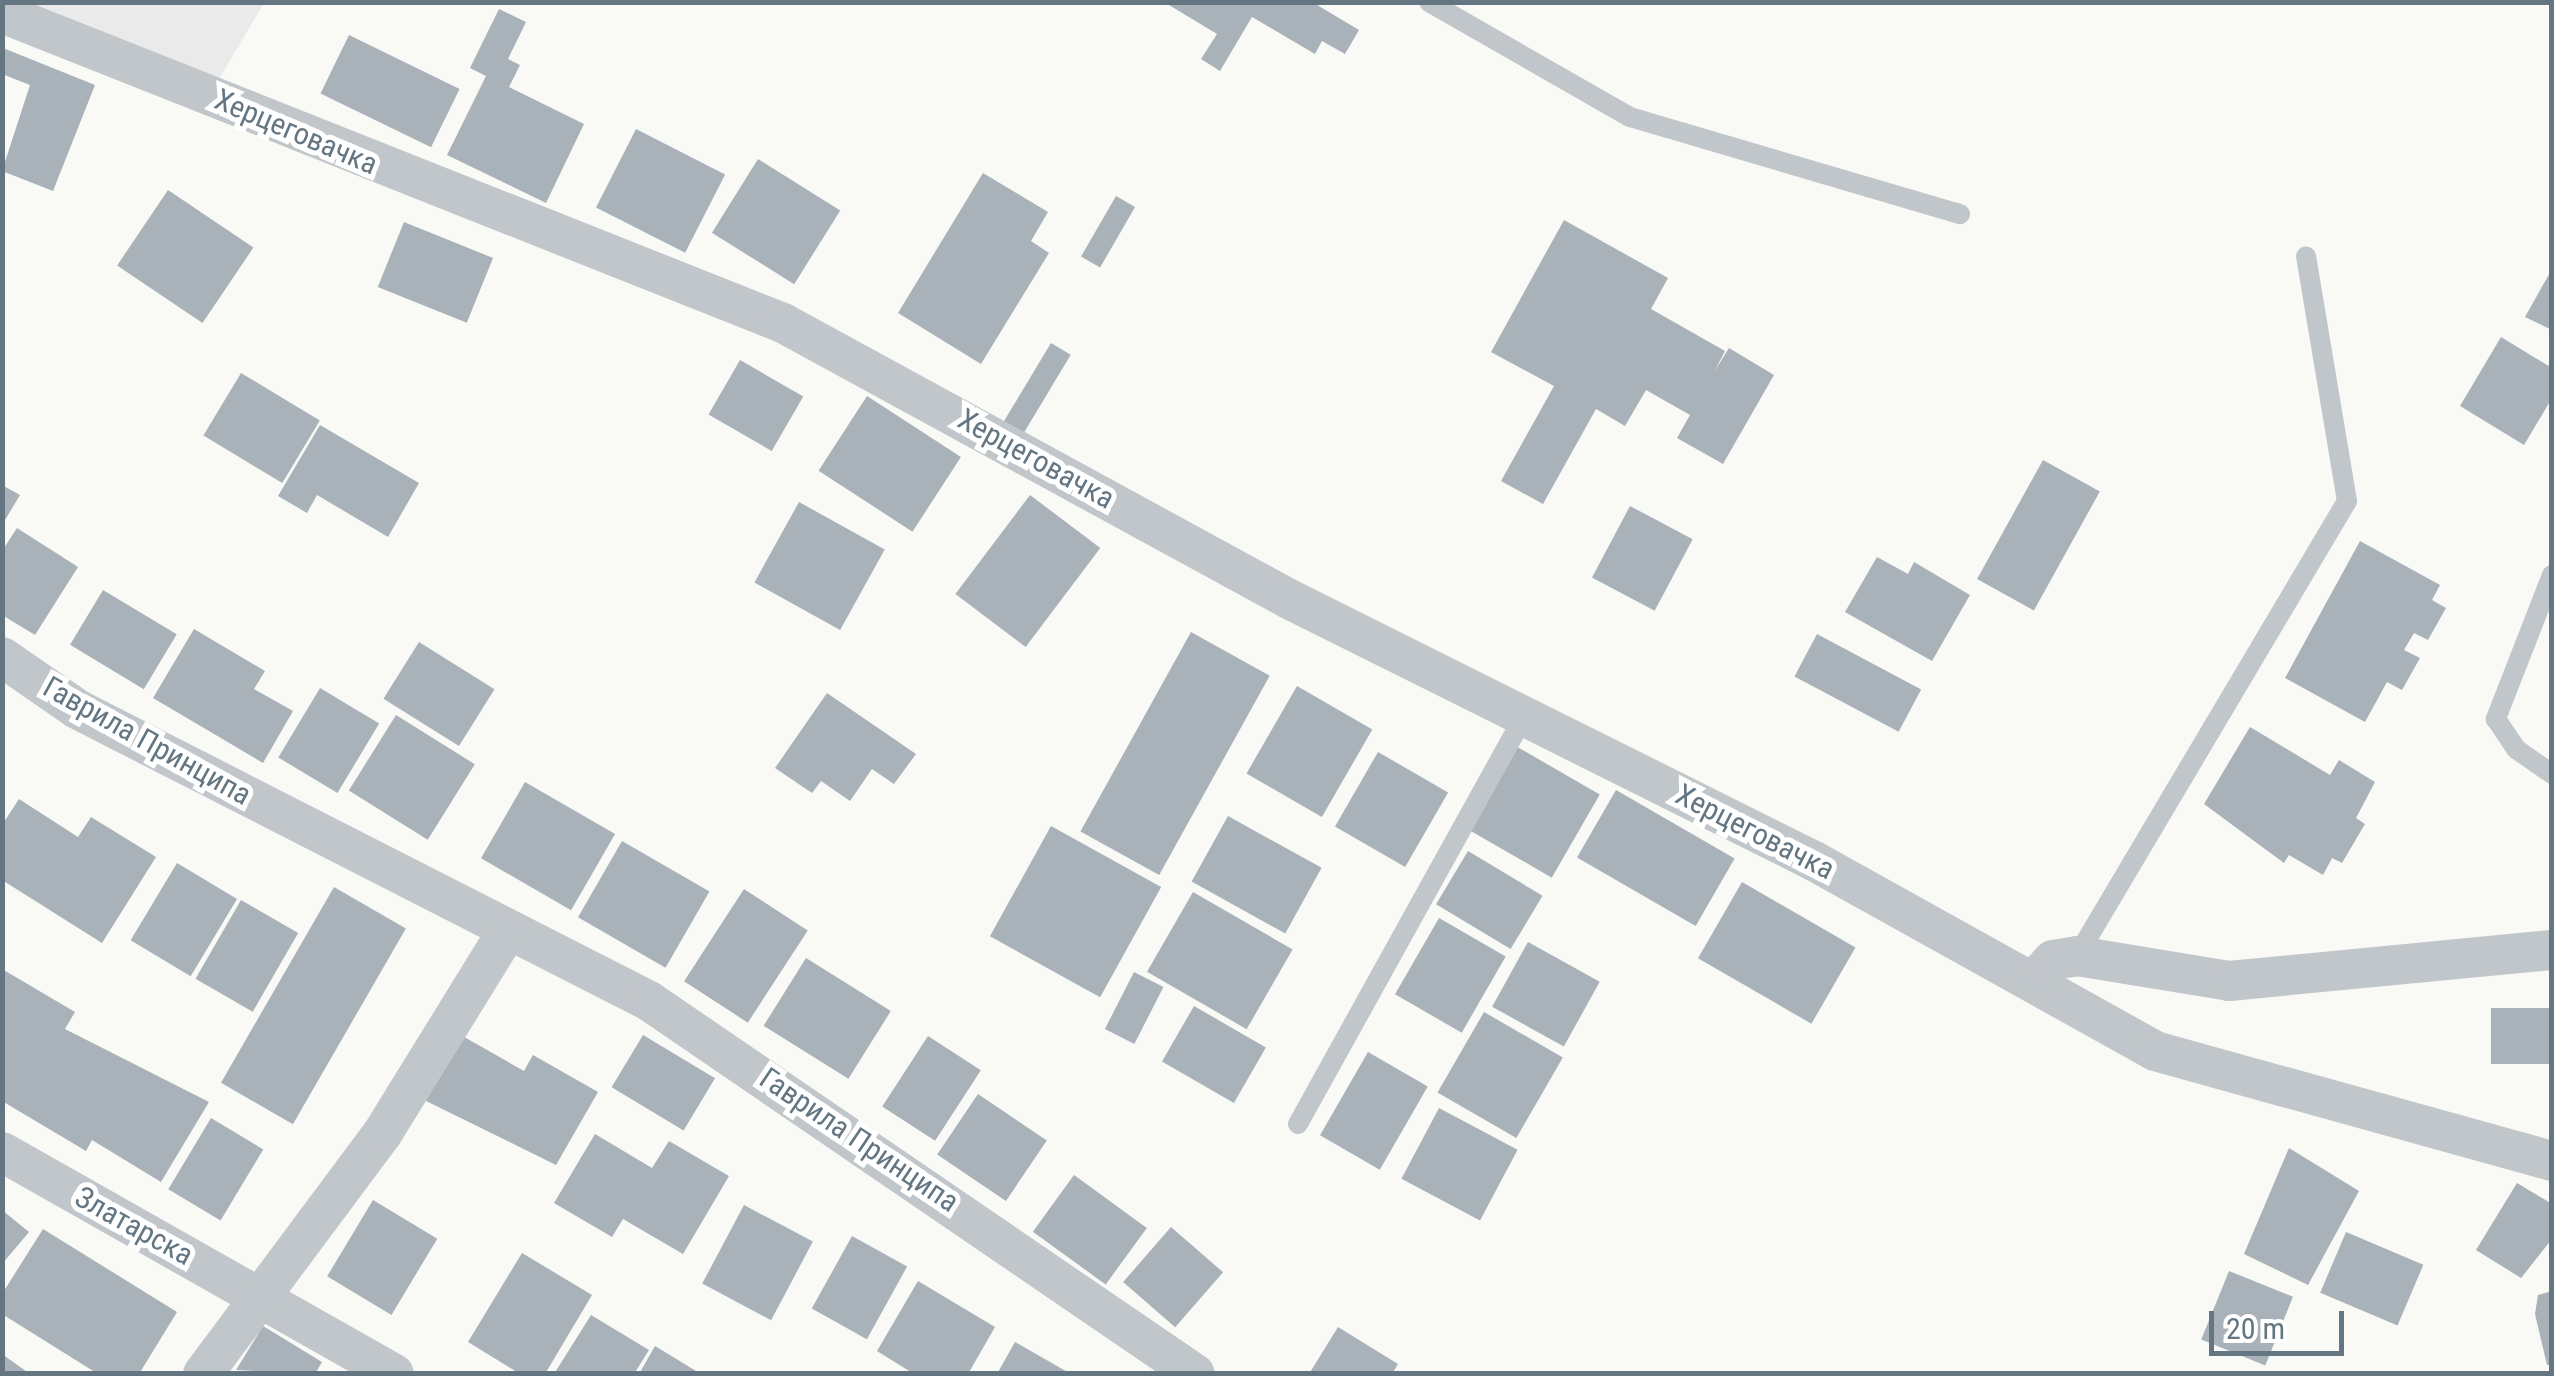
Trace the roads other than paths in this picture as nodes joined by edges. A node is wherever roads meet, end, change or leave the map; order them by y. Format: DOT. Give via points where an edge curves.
graph roads {
  1 [pos="1429,2"];
  2 [pos="2,13"];
  3 [pos="1960,214"];
  4 [pos="2306,256"];
  5 [pos="2552,576"];
  6 [pos="2,657"];
  7 [pos="1525,715"];
  8 [pos="2552,774"];
  9 [pos="508,930"];
  10 [pos="2552,950"];
  11 [pos="2078,956"];
  12 [pos="2034,982"];
  13 [pos="1298,1124"];
  14 [pos="2,1152"];
  15 [pos="2552,1162"];
  16 [pos="265,1299"];
  17 [pos="203,1374"];
  18 [pos="394,1374"];
  19 [pos="1196,1374"];
  1 -- 3 [label="lane" via="1630,116"];
  2 -- 7 [label="street, Херцеговачка" via="782,323 1290,599"];
  4 -- 11 [label="lane" via="2347,502"];
  5 -- 8 [label="lane" via="2496,719 2516,749"];
  6 -- 9 [label="street, Гаврила Принципа" via="77,709"];
  7 -- 12 [label="street, Херцеговачка"];
  7 -- 13 [label="lane"];
  9 -- 16 [label="street" via="382,1134"];
  9 -- 19 [label="street, Гаврила Принципа" via="727,1050"];
  10 -- 11 [label="street" via="2230,981"];
  11 -- 12 [label="street" via="2053,960"];
  12 -- 15 [label="street, Херцеговачка" via="2121,1035 2199,1068"];
  14 -- 16 [label="street, Златарска"];
  16 -- 17 [label="street"];
  16 -- 18 [label="street, Златарска"];
}
